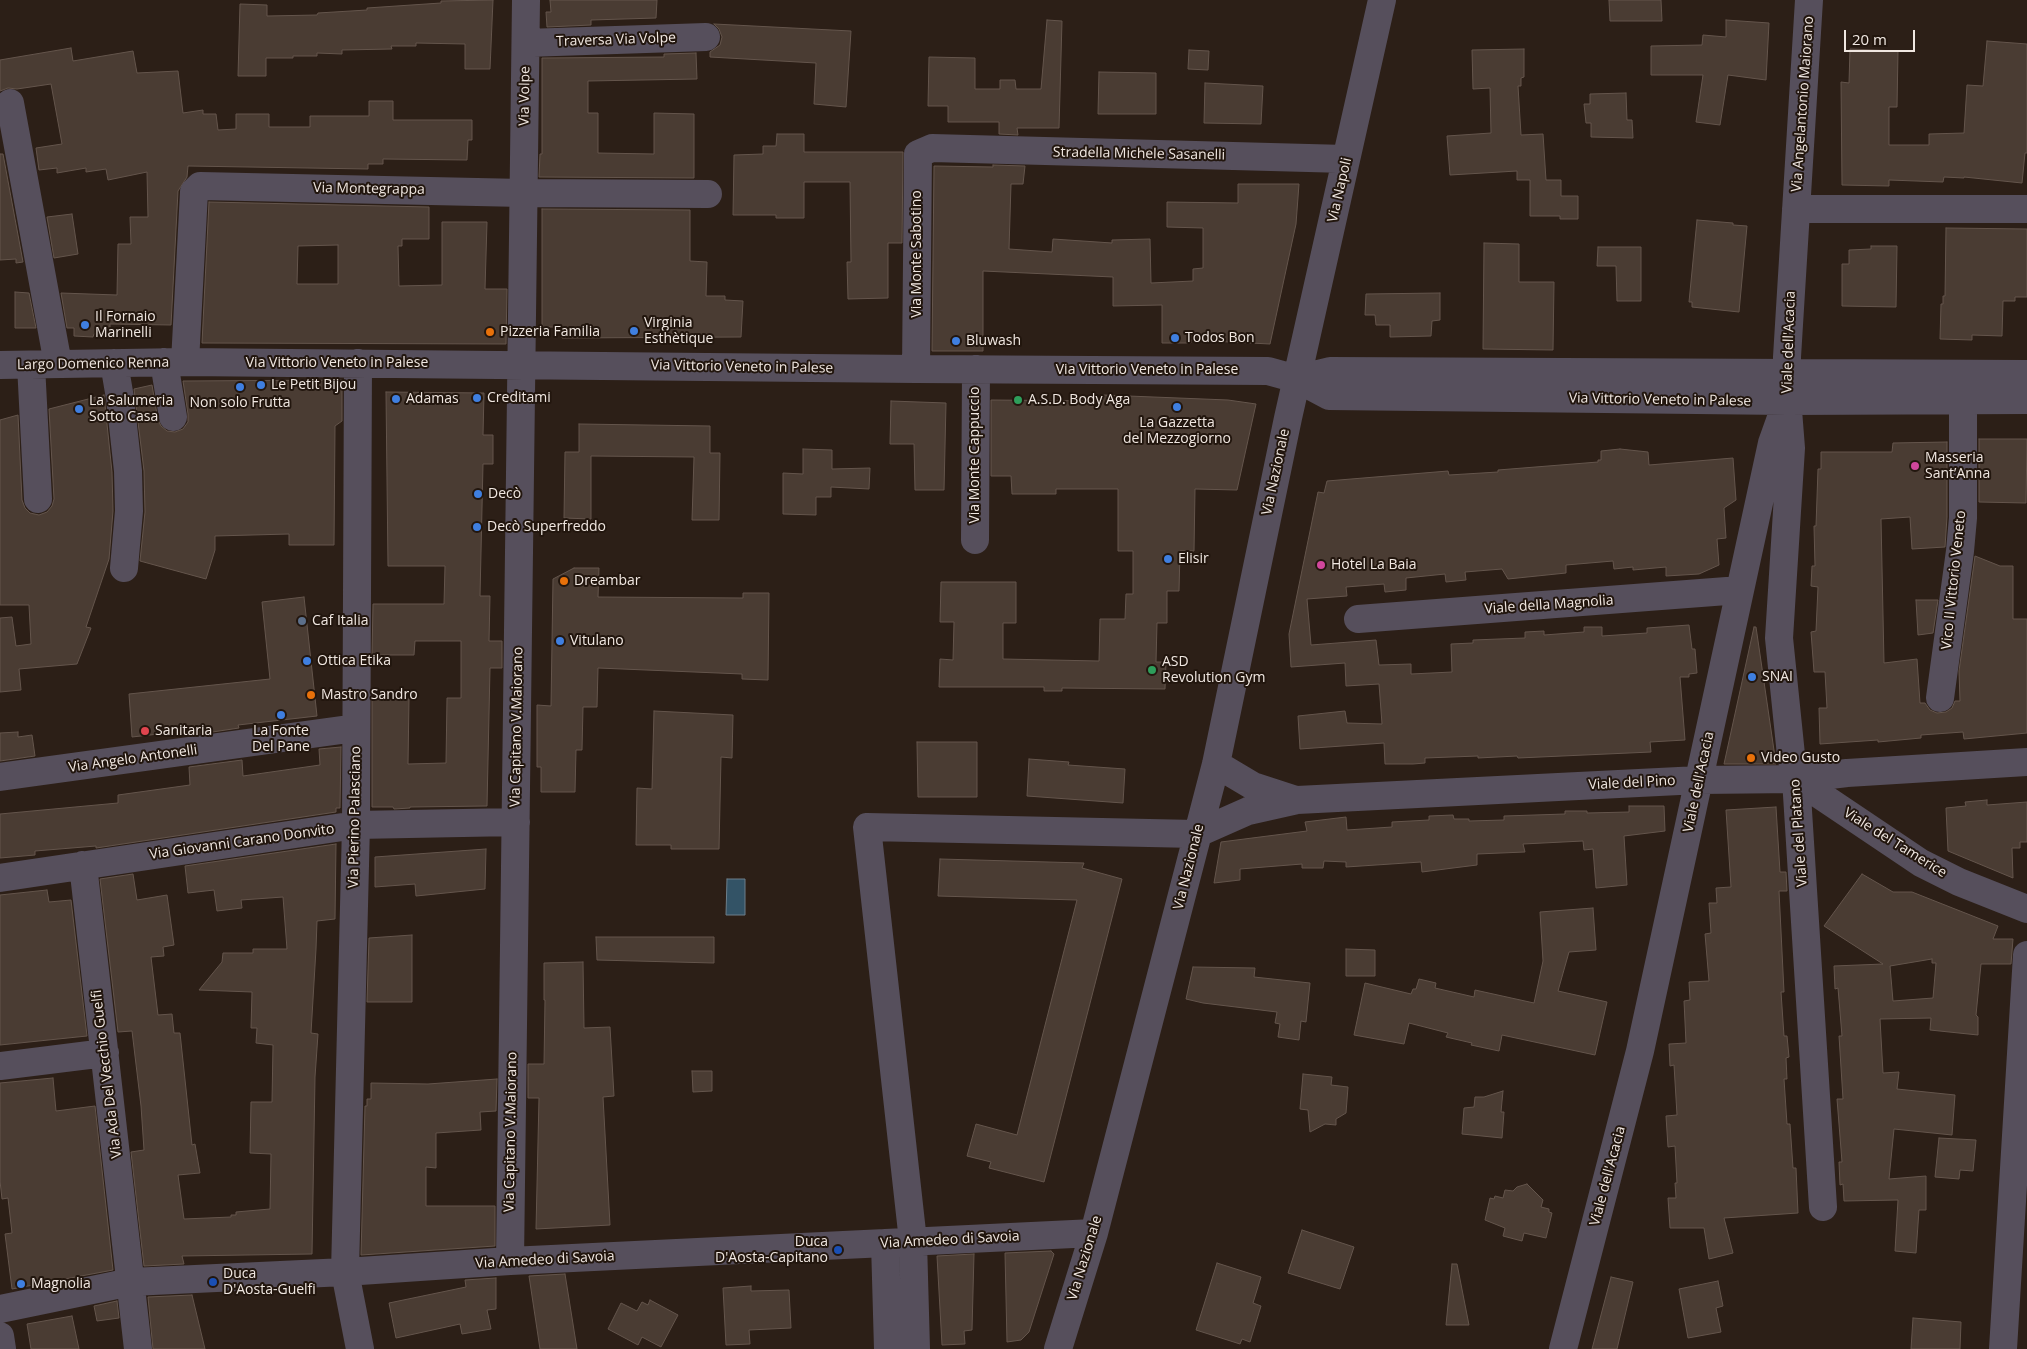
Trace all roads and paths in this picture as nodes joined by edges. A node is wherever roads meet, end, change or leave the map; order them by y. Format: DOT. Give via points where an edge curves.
graph roads {
  1 [pos="526,0"];
  2 [pos="1382,0"];
  3 [pos="1809,0"];
  4 [pos="706,37"];
  5 [pos="526,43"];
  6 [pos="10,103"];
  7 [pos="932,148"];
  8 [pos="1346,159"];
  9 [pos="522,193"];
  10 [pos="708,194"];
  11 [pos="1796,208"];
  12 [pos="2027,209"];
  13 [pos="175,362"];
  14 [pos="114,363"];
  15 [pos="358,363"];
  16 [pos="58,364"];
  17 [pos="522,364"];
  18 [pos="0,365"];
  19 [pos="31,365"];
  20 [pos="916,369"];
  21 [pos="976,369"];
  22 [pos="1787,373"];
  23 [pos="2027,374"];
  24 [pos="1297,379"];
  25 [pos="1963,400"];
  26 [pos="2027,400"];
  27 [pos="1787,401"];
  28 [pos="173,417"];
  29 [pos="38,499"];
  30 [pos="974,540"];
  31 [pos="124,568"];
  32 [pos="1740,590"];
  33 [pos="1358,619"];
  34 [pos="1940,698"];
  35 [pos="356,728"];
  36 [pos="2027,762"];
  37 [pos="1216,764"];
  38 [pos="0,777"];
  39 [pos="1796,779"];
  40 [pos="1699,780"];
  41 [pos="1297,800"];
  42 [pos="516,822"];
  43 [pos="356,825"];
  44 [pos="1196,834"];
  45 [pos="83,865"];
  46 [pos="0,878"];
  47 [pos="2027,909"];
  48 [pos="2027,955"];
  49 [pos="105,1053"];
  50 [pos="0,1066"];
  51 [pos="1823,1207"];
  52 [pos="1094,1233"];
  53 [pos="913,1241"];
  54 [pos="885,1243"];
  55 [pos="510,1261"];
  56 [pos="345,1272"];
  57 [pos="132,1282"];
  58 [pos="0,1309"];
  59 [pos="0,1336"];
  60 [pos="2,1349"];
  61 [pos="138,1349"];
  62 [pos="360,1349"];
  63 [pos="888,1349"];
  64 [pos="916,1349"];
  65 [pos="1058,1349"];
  66 [pos="1563,1349"];
  67 [pos="2003,1349"];
  1 -- 5 [label="street, Via Volpe"];
  2 -- 8 [label="street, Via Napoli"];
  3 -- 11 [label="street, Via Angelantonio Maiorano"];
  4 -- 5 [label="street, Traversa Via Volpe"];
  5 -- 9 [label="street, Via Volpe"];
  6 -- 16 [label="street"];
  7 -- 8 [label="street, Stradella Michele Sasanelli"];
  7 -- 20 [label="street, Via Monte Sabotino" via="918,154"];
  8 -- 24 [label="street, Via Napoli"];
  9 -- 10 [label="street, Via Montegrappa"];
  9 -- 13 [label="street, Via Montegrappa" via="200,186 194,192"];
  9 -- 17 [label="street, Via Capitano V.Maiorano"];
  11 -- 12 [label="street"];
  11 -- 22 [label="street, Viale dell'Acacia"];
  13 -- 14 [label="street, Largo Domenico Renna"];
  13 -- 15 [label="street, Via Vittorio Veneto in Palese"];
  13 -- 28 [label="street"];
  14 -- 16 [label="street, Largo Domenico Renna"];
  14 -- 31 [label="street" via="128,471 129,511"];
  15 -- 17 [label="street, Via Vittorio Veneto in Palese"];
  15 -- 35 [label="street, Via Pierino Palasciano"];
  16 -- 19 [label="street, Largo Domenico Renna"];
  17 -- 20 [label="street, Via Vittorio Veneto in Palese"];
  17 -- 42 [label="street, Via Capitano V.Maiorano"];
  18 -- 19 [label="street, Largo Domenico Renna"];
  19 -- 29 [label="street"];
  20 -- 21 [label="street, Via Vittorio Veneto in Palese"];
  21 -- 24 [label="street, Via Vittorio Veneto in Palese" via="1268,371"];
  21 -- 30 [label="street, Via Monte Cappuccio"];
  22 -- 23 [label="street, Via Vittorio Veneto in Palese"];
  22 -- 24 [label="street, Via Vittorio Veneto in Palese" via="1330,371"];
  22 -- 27 [label="street, Viale dell'Acacia"];
  24 -- 27 [label="street, Via Vittorio Veneto in Palese" via="1328,396"];
  24 -- 37 [label="street, Via Nazionale"];
  25 -- 26 [label="street, Via Vittorio Veneto in Palese"];
  25 -- 27 [label="street, Via Vittorio Veneto in Palese"];
  25 -- 34 [label="street, Vico II Vittorio Veneto" via="1963,518"];
  27 -- 32 [label="street, Viale dell'Acacia" via="1772,443"];
  27 -- 39 [label="street, Viale del Platano" via="1791,448 1779,638"];
  32 -- 33 [label="street, Viale della Magnolia"];
  32 -- 40 [label="street, Viale dell'Acacia"];
  35 -- 38 [label="street, Via Angelo Antonelli"];
  35 -- 43 [label="street, Via Pierino Palasciano"];
  36 -- 39 [label="street, Viale del Pino"];
  37 -- 41 [label="street, Viale del Pino" via="1253,786"];
  37 -- 44 [label="street, Via Nazionale"];
  39 -- 40 [label="street, Viale del Pino"];
  39 -- 47 [label="street, Viale del Tamerice" via="1922,863 1959,882"];
  39 -- 51 [label="street, Viale del Platano"];
  40 -- 41 [label="street, Viale del Pino"];
  40 -- 66 [label="street, Viale dell'Acacia" via="1640,1051"];
  41 -- 44 [label="street, Viale del Pino" via="1248,811"];
  42 -- 43 [label="street, Via Giovanni Carano Donvito"];
  42 -- 55 [label="street, Via Capitano V.Maiorano"];
  43 -- 45 [label="street, Via Giovanni Carano Donvito"];
  43 -- 56 [label="street, Via Pierino Palasciano"];
  44 -- 52 [label="street, Via Nazionale"];
  44 -- 53 [label="street" via="867,827"];
  45 -- 46 [label="street, Via Giovanni Carano Donvito"];
  45 -- 49 [label="street, Via Ada Del Vecchio Guelfi"];
  48 -- 67 [label="street"];
  49 -- 50 [label="street"];
  49 -- 57 [label="street, Via Ada Del Vecchio Guelfi"];
  52 -- 53 [label="street, Via Amedeo di Savoia"];
  52 -- 65 [label="street, Via Nazionale"];
  53 -- 54 [label="street, Via Amedeo di Savoia"];
  53 -- 64 [label="street"];
  54 -- 55 [label="street, Via Amedeo di Savoia"];
  54 -- 63 [label="street"];
  55 -- 56 [label="street, Via Amedeo di Savoia"];
  56 -- 57 [label="street, Via Amedeo di Savoia"];
  56 -- 62 [label="street, Via Pierino Palasciano"];
  57 -- 58 [label="street, Via Amedeo di Savoia"];
  57 -- 61 [label="street, Via Ada Del Vecchio Guelfi"];
  59 -- 60 [label="street"];
}
